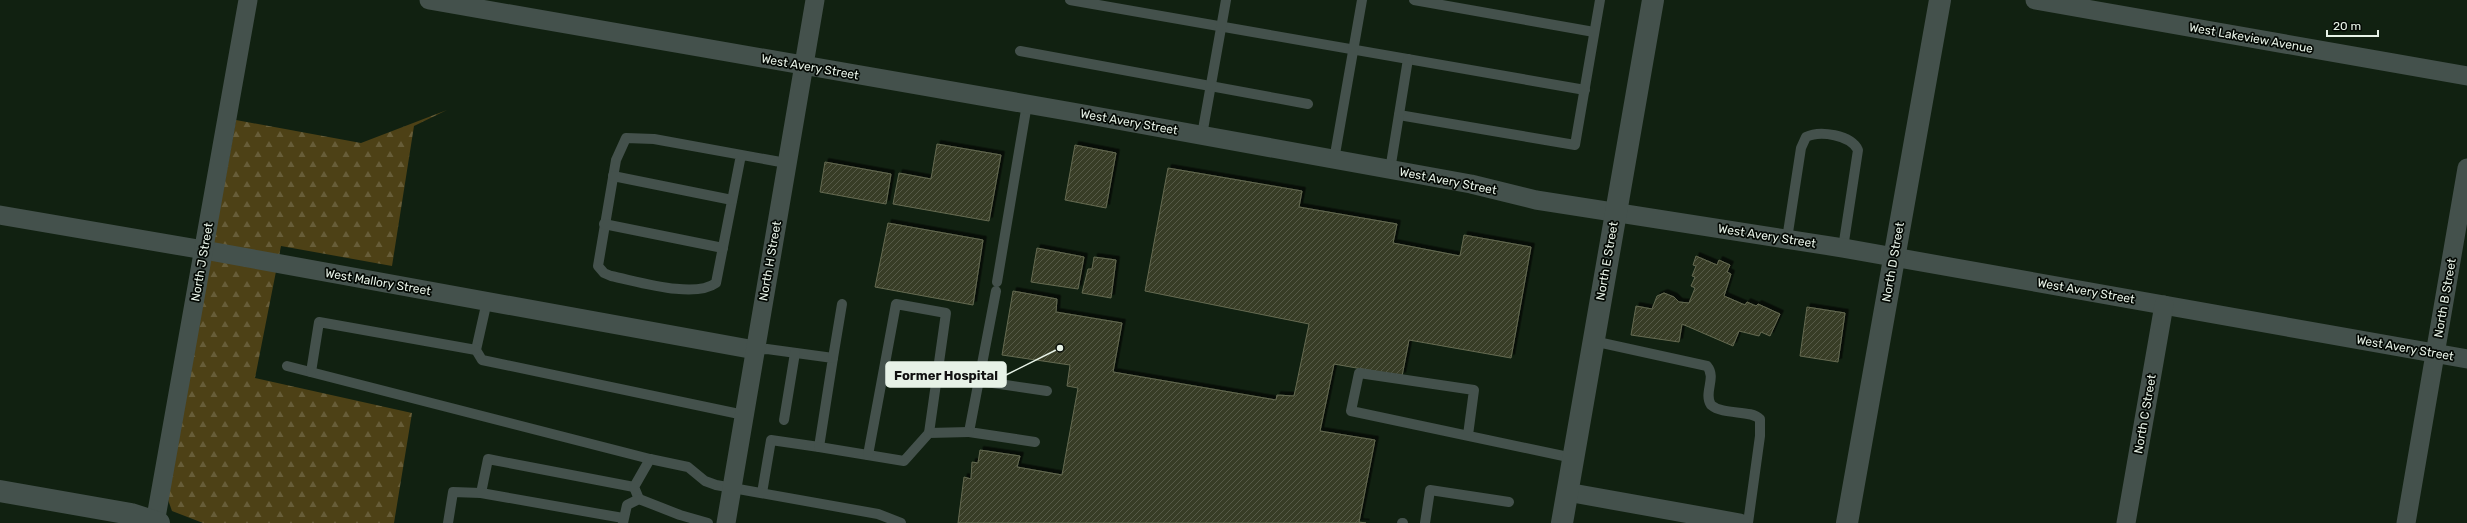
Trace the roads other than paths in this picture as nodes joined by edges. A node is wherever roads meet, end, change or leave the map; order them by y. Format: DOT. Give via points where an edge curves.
graph roads {
  1 [pos="248,0"];
  2 [pos="429,0"];
  3 [pos="815,0"];
  4 [pos="1070,0"];
  5 [pos="1226,0"];
  6 [pos="1362,0"];
  7 [pos="1414,0"];
  8 [pos="1600,0"];
  9 [pos="1653,0"];
  10 [pos="1940,0"];
  11 [pos="2035,0"];
  12 [pos="1221,27"];
  13 [pos="1594,32"];
  14 [pos="1354,50"];
  15 [pos="1020,51"];
  16 [pos="1408,59"];
  17 [pos="803,66"];
  18 [pos="2467,76"];
  19 [pos="1210,86"];
  20 [pos="1584,90"];
  21 [pos="1027,104"];
  22 [pos="1308,104"];
  23 [pos="1399,115"];
  24 [pos="1202,135"];
  25 [pos="741,155"];
  26 [pos="1334,160"];
  27 [pos="786,163"];
  28 [pos="2467,168"];
  29 [pos="1390,170"];
  30 [pos="613,176"];
  31 [pos="732,200"];
  32 [pos="1616,212"];
  33 [pos="0,215"];
  34 [pos="604,224"];
  35 [pos="1787,239"];
  36 [pos="723,248"];
  37 [pos="1843,248"];
  38 [pos="204,250"];
  39 [pos="1894,257"];
  40 [pos="487,302"];
  41 [pos="842,304"];
  42 [pos="2164,305"];
  43 [pos="1593,341"];
  44 [pos="476,350"];
  45 [pos="755,350"];
  46 [pos="795,352"];
  47 [pos="2435,354"];
  48 [pos="833,358"];
  49 [pos="2467,359"];
  50 [pos="287,366"];
  51 [pos="311,372"];
  52 [pos="979,381"];
  53 [pos="1047,391"];
  54 [pos="744,415"];
  55 [pos="784,420"];
  56 [pos="929,432"];
  57 [pos="969,432"];
  58 [pos="1468,435"];
  59 [pos="1035,442"];
  60 [pos="819,447"];
  61 [pos="868,455"];
  62 [pos="1573,458"];
  63 [pos="650,459"];
  64 [pos="634,487"];
  65 [pos="732,487"];
  66 [pos="0,492"];
  67 [pos="1567,492"];
  68 [pos="481,493"];
  69 [pos="762,493"];
  70 [pos="639,499"];
  71 [pos="1509,502"];
  72 [pos="623,520"];
  73 [pos="156,523"];
  74 [pos="448,523"];
  75 [pos="708,523"];
  76 [pos="726,523"];
  77 [pos="901,523"];
  78 [pos="1425,523"];
  79 [pos="1562,523"];
  80 [pos="1740,523"];
  81 [pos="1748,523"];
  82 [pos="1847,523"];
  83 [pos="2126,523"];
  84 [pos="2406,523"];
  1 -- 38 [label="street, North J Street"];
  2 -- 17 [label="street, West Avery Street"];
  3 -- 17 [label="street, North H Street"];
  4 -- 12 [label="lane"];
  5 -- 12 [label="lane"];
  6 -- 14 [label="lane"];
  7 -- 13 [label="lane"];
  8 -- 13 [label="lane"];
  9 -- 32 [label="street, North E Street"];
  10 -- 39 [label="street, North D Street"];
  11 -- 18 [label="street, West Lakeview Avenue"];
  12 -- 14 [label="lane"];
  12 -- 19 [label="lane"];
  13 -- 20 [label="lane"];
  14 -- 16 [label="lane"];
  14 -- 26 [label="lane"];
  15 -- 19 [label="lane"];
  16 -- 20 [label="lane"];
  16 -- 23 [label="lane"];
  17 -- 21 [label="street, West Avery Street"];
  17 -- 27 [label="street, North H Street"];
  19 -- 22 [label="lane"];
  19 -- 24 [label="lane"];
  20 -- 23 [label="lane" via="1575,145"];
  21 -- 24 [label="street, West Avery Street"];
  21 -- 52 [label="lane"];
  23 -- 29 [label="lane"];
  24 -- 26 [label="street, West Avery Street"];
  25 -- 27 [label="lane"];
  25 -- 30 [label="lane" via="654,139 626,138 616,160"];
  25 -- 31 [label="lane"];
  26 -- 29 [label="street, West Avery Street"];
  27 -- 45 [label="street, North H Street"];
  28 -- 47 [label="street, North B Street"];
  29 -- 32 [label="street, West Avery Street" via="1471,184 1536,200"];
  30 -- 31 [label="lane"];
  30 -- 34 [label="lane"];
  31 -- 36 [label="lane"];
  32 -- 35 [label="street, West Avery Street"];
  32 -- 43 [label="street, North E Street"];
  33 -- 38 [label="street, West Mallory Street"];
  34 -- 36 [label="lane"];
  34 -- 36 [label="lane" via="598,266 611,276 679,289 709,288 716,283"];
  35 -- 37 [label="street, West Avery Street"];
  35 -- 37 [label="lane" via="1801,148 1806,137 1818,134 1847,139 1854,143 1858,150"];
  37 -- 39 [label="street, West Avery Street"];
  38 -- 40 [label="street, West Mallory Street"];
  38 -- 73 [label="street, North J Street"];
  39 -- 42 [label="street, West Avery Street"];
  39 -- 82 [label="street, North D Street"];
  40 -- 44 [label="lane"];
  40 -- 45 [label="street, West Mallory Street"];
  41 -- 48 [label="lane"];
  42 -- 47 [label="street, West Avery Street"];
  42 -- 83 [label="street, North C Street"];
  43 -- 62 [label="street, North E Street"];
  43 -- 81 [label="lane" via="1707,366 1712,376 1710,405 1724,411 1760,419"];
  44 -- 51 [label="lane" via="319,322"];
  44 -- 54 [label="lane" via="482,360"];
  45 -- 46 [label="lane"];
  45 -- 54 [label="street, North H Street"];
  46 -- 48 [label="lane"];
  46 -- 55 [label="lane"];
  47 -- 49 [label="street, West Avery Street"];
  47 -- 84 [label="street, North B Street"];
  48 -- 60 [label="lane"];
  50 -- 51 [label="lane"];
  51 -- 63 [label="lane"];
  52 -- 53 [label="lane"];
  52 -- 57 [label="lane"];
  54 -- 65 [label="street, North H Street"];
  56 -- 57 [label="lane"];
  56 -- 61 [label="lane" via="904,461"];
  56 -- 61 [label="lane" via="946,313 896,304"];
  57 -- 59 [label="lane"];
  58 -- 58 [label="lane" via="1351,411 1359,373 1474,390"];
  58 -- 62 [label="lane"];
  60 -- 61 [label="lane"];
  60 -- 69 [label="lane" via="771,440"];
  62 -- 67 [label="street, North E Street"];
  63 -- 64 [label="lane"];
  63 -- 65 [label="lane" via="688,467 705,481"];
  64 -- 68 [label="lane" via="488,459"];
  64 -- 70 [label="lane"];
  65 -- 69 [label="lane"];
  65 -- 76 [label="street, North H Street"];
  66 -- 73 [label="street" via="131,514"];
  67 -- 79 [label="street, North E Street"];
  67 -- 80 [label="street"];
  68 -- 72 [label="lane"];
  68 -- 74 [label="lane" via="453,492"];
  69 -- 77 [label="lane" via="878,514"];
  70 -- 72 [label="lane" via="627,505"];
  70 -- 75 [label="lane" via="680,516"];
  71 -- 78 [label="lane" via="1430,490"];
}
